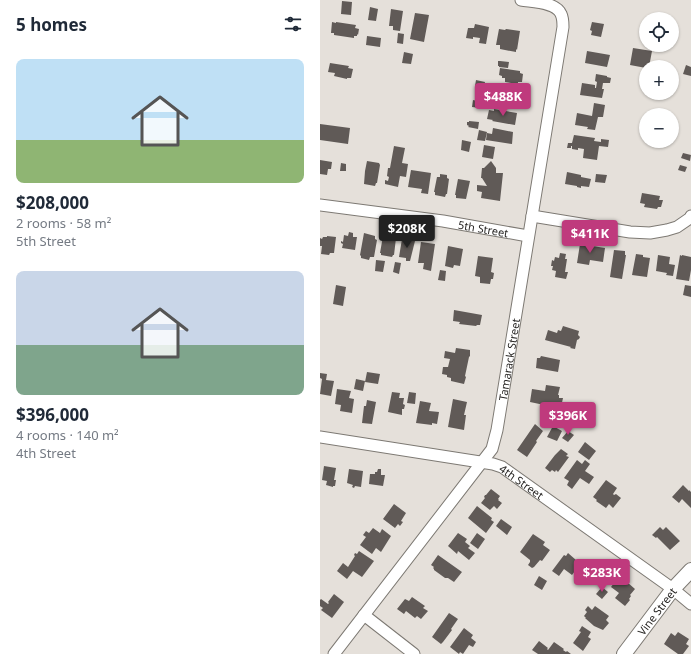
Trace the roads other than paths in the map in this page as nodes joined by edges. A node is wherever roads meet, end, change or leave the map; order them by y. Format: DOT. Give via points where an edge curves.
graph roads {
  1 [pos="521,0"];
  2 [pos="320,205"];
  3 [pos="532,216"];
  4 [pos="691,216"];
  5 [pos="528,236"];
  6 [pos="320,437"];
  7 [pos="482,462"];
  8 [pos="691,570"];
  9 [pos="673,589"];
  10 [pos="691,604"];
  11 [pos="364,615"];
  12 [pos="334,654"];
  13 [pos="414,654"];
  14 [pos="624,654"];
  1 -- 3 [label="street, Tamarack Street" via="558,8 562,15 563,27"];
  2 -- 5 [label="street, 5th Street" via="443,221"];
  3 -- 4 [label="street" via="650,233 677,227"];
  3 -- 5 [label="street, Tamarack Street"];
  5 -- 7 [label="street, Tamarack Street" via="497,430 492,449"];
  6 -- 7 [label="street, 4th Street"];
  7 -- 9 [label="street, 4th Street" via="502,467"];
  7 -- 11 [label="street, Tamarack Street"];
  8 -- 9 [label="street, Vine Street"];
  9 -- 10 [label="street, 4th Street"];
  9 -- 14 [label="street, Vine Street"];
  11 -- 12 [label="street, Tamarack Street"];
  11 -- 13 [label="street"];
}
